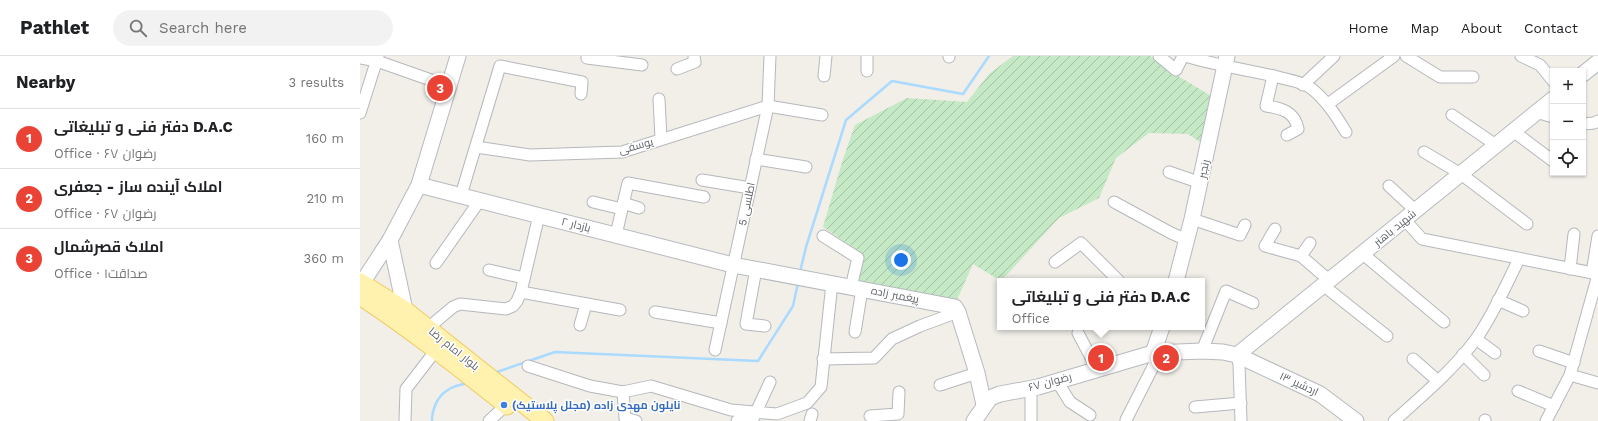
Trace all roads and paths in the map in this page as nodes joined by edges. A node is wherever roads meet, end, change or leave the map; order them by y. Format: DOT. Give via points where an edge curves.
graph roads {
  1 [pos="458,56"];
  2 [pos="587,56"];
  3 [pos="694,56"];
  4 [pos="770,56"];
  5 [pos="826,56"];
  6 [pos="867,56"];
  7 [pos="1159,56"];
  8 [pos="1184,56"];
  9 [pos="1334,56"];
  10 [pos="1394,56"];
  11 [pos="1406,56"];
  12 [pos="1521,56"];
  13 [pos="360,58"];
  14 [pos="378,58"];
  15 [pos="1226,61"];
  16 [pos="1598,62"];
  17 [pos="642,65"];
  18 [pos="677,69"];
  19 [pos="867,71"];
  20 [pos="1586,72"];
  21 [pos="824,76"];
  22 [pos="1273,76"];
  23 [pos="1473,77"];
  24 [pos="1550,77"];
  25 [pos="1303,85"];
  26 [pos="448,86"];
  27 [pos="581,94"];
  28 [pos="658,99"];
  29 [pos="1550,101"];
  30 [pos="1328,104"];
  31 [pos="768,106"];
  32 [pos="360,111"];
  33 [pos="1536,112"];
  34 [pos="822,115"];
  35 [pos="1452,115"];
  36 [pos="1550,116"];
  37 [pos="1598,121"];
  38 [pos="1586,124"];
  39 [pos="1513,131"];
  40 [pos="1346,132"];
  41 [pos="1287,135"];
  42 [pos="661,139"];
  43 [pos="1496,145"];
  44 [pos="476,147"];
  45 [pos="1424,152"];
  46 [pos="1550,159"];
  47 [pos="756,160"];
  48 [pos="806,167"];
  49 [pos="1169,172"];
  50 [pos="1461,174"];
  51 [pos="702,180"];
  52 [pos="1200,183"];
  53 [pos="419,185"];
  54 [pos="1389,186"];
  55 [pos="750,188"];
  56 [pos="461,195"];
  57 [pos="704,197"];
  58 [pos="480,200"];
  59 [pos="593,202"];
  60 [pos="1114,202"];
  61 [pos="622,206"];
  62 [pos="639,208"];
  63 [pos="539,215"];
  64 [pos="1410,215"];
  65 [pos="1192,219"];
  66 [pos="1527,224"];
  67 [pos="1245,225"];
  68 [pos="1275,229"];
  69 [pos="1574,234"];
  70 [pos="616,235"];
  71 [pos="823,236"];
  72 [pos="1598,236"];
  73 [pos="390,240"];
  74 [pos="1187,240"];
  75 [pos="1310,243"];
  76 [pos="1363,254"];
  77 [pos="1301,256"];
  78 [pos="1519,259"];
  79 [pos="1055,262"];
  80 [pos="436,263"];
  81 [pos="733,265"];
  82 [pos="1570,268"];
  83 [pos="756,269"];
  84 [pos="489,270"];
  85 [pos="1596,274"];
  86 [pos="524,278"];
  87 [pos="1116,278"];
  88 [pos="1177,278"];
  89 [pos="832,283"];
  90 [pos="1327,284"];
  91 [pos="361,287"];
  92 [pos="856,288"];
  93 [pos="520,292"];
  94 [pos="1498,300"];
  95 [pos="1253,303"];
  96 [pos="586,304"];
  97 [pos="405,310"];
  98 [pos="620,310"];
  99 [pos="1523,311"];
  100 [pos="656,312"];
  101 [pos="958,312"];
  102 [pos="1444,322"];
  103 [pos="721,323"];
  104 [pos="580,325"];
  105 [pos="765,326"];
  106 [pos="428,328"];
  107 [pos="1161,330"];
  108 [pos="855,332"];
  109 [pos="1078,333"];
  110 [pos="1387,336"];
  111 [pos="1476,339"];
  112 [pos="436,350"];
  113 [pos="715,350"];
  114 [pos="1202,351"];
  115 [pos="1539,351"];
  116 [pos="1157,353"];
  117 [pos="1495,353"];
  118 [pos="1463,354"];
  119 [pos="1237,356"];
  120 [pos="1413,358"];
  121 [pos="824,359"];
  122 [pos="1574,363"];
  123 [pos="528,366"];
  124 [pos="1097,369"];
  125 [pos="977,373"];
  126 [pos="1484,375"];
  127 [pos="1570,375"];
  128 [pos="481,378"];
  129 [pos="1057,381"];
  130 [pos="1438,381"];
  131 [pos="770,382"];
  132 [pos="1598,383"];
  133 [pos="940,385"];
  134 [pos="1031,388"];
  135 [pos="1518,391"];
  136 [pos="623,392"];
  137 [pos="899,392"];
  138 [pos="1242,403"];
  139 [pos="506,405"];
  140 [pos="984,405"];
  141 [pos="1554,406"];
  142 [pos="1194,407"];
  143 [pos="1090,415"];
  144 [pos="870,416"];
  145 [pos="754,417"];
  146 [pos="890,418"];
  147 [pos="1031,420"];
  148 [pos="1126,420"];
  149 [pos="405,421"];
  150 [pos="489,421"];
  151 [pos="526,421"];
  152 [pos="545,421"];
  153 [pos="636,421"];
  154 [pos="737,421"];
  155 [pos="745,421"];
  156 [pos="974,421"];
  157 [pos="984,421"];
  158 [pos="1241,421"];
  159 [pos="1356,421"];
  160 [pos="1394,421"];
  161 [pos="1546,421"];
  1 -- 26 [label="street"];
  2 -- 17 [label="street"];
  3 -- 18 [label="street" via="695,62"];
  4 -- 31 [label="street, اطلسی 5"];
  5 -- 21 [label="street"];
  6 -- 19 [label="street"];
  7 -- 8 [label="street" via="1176,70"];
  8 -- 15 [label="street" via="1209,63"];
  9 -- 25 [label="street"];
  10 -- 30 [label="street"];
  11 -- 23 [label="street" via="1440,77"];
  12 -- 24 [label="street" via="1540,65"];
  13 -- 14 [label="street"];
  14 -- 26 [label="street"];
  14 -- 32 [label="street"];
  15 -- 22 [label="street"];
  15 -- 52 [label="street, رنجبر"];
  16 -- 20 [label="street"];
  22 -- 25 [label="street"];
  22 -- 41 [label="street" via="1266,106 1281,108 1297,121 1298,129"];
  25 -- 30 [label="street" via="1311,88"];
  26 -- 53 [label="street"];
  27 -- 44 [label="street" via="582,82 500,66"];
  28 -- 42 [label="street"];
  29 -- 33 [label="street, شهید باهنر"];
  30 -- 40 [label="street"];
  31 -- 34 [label="street"];
  31 -- 42 [label="street, یوسفی"];
  31 -- 47 [label="street, اطلسی 5"];
  33 -- 36 [label="street"];
  33 -- 39 [label="street, شهید باهنر"];
  35 -- 43 [label="street"];
  37 -- 38 [label="street"];
  39 -- 43 [label="street, شهید باهنر"];
  39 -- 46 [label="street"];
  42 -- 44 [label="street, یوسفی" via="622,152 530,155"];
  43 -- 50 [label="street, شهید باهنر"];
  44 -- 56 [label="street"];
  45 -- 50 [label="street"];
  47 -- 48 [label="street"];
  47 -- 55 [label="street, اطلسی 5"];
  49 -- 52 [label="street"];
  50 -- 64 [label="street, شهید باهنر"];
  50 -- 66 [label="street"];
  51 -- 55 [label="street"];
  52 -- 65 [label="street, رنجبر"];
  53 -- 56 [label="street, بازدار ۲"];
  53 -- 73 [label="street"];
  54 -- 64 [label="street"];
  55 -- 81 [label="street, اطلسی 5"];
  56 -- 58 [label="street, بازدار ۲"];
  57 -- 61 [label="street" via="628,183"];
  58 -- 63 [label="street, بازدار ۲"];
  58 -- 80 [label="street"];
  59 -- 61 [label="street"];
  60 -- 74 [label="street"];
  61 -- 62 [label="street"];
  61 -- 70 [label="street"];
  63 -- 70 [label="street, بازدار ۲"];
  63 -- 86 [label="street"];
  64 -- 76 [label="street, شهید باهنر"];
  64 -- 78 [label="street" via="1422,239"];
  65 -- 67 [label="street" via="1240,235"];
  65 -- 74 [label="street, رنجبر"];
  68 -- 77 [label="street" via="1266,246"];
  69 -- 82 [label="street"];
  70 -- 81 [label="street, بازدار ۲"];
  71 -- 92 [label="street" via="858,258"];
  72 -- 85 [label="street"];
  73 -- 91 [label="street"];
  73 -- 97 [label="street"];
  74 -- 88 [label="street, رنجبر"];
  75 -- 77 [label="street"];
  76 -- 90 [label="street, شهید باهنر"];
  76 -- 102 [label="street"];
  77 -- 90 [label="street"];
  78 -- 82 [label="street"];
  78 -- 94 [label="street"];
  79 -- 87 [label="street" via="1081,243"];
  81 -- 83 [label="street, پیغمبر زاده"];
  81 -- 103 [label="street, اطلسی 5"];
  82 -- 85 [label="street"];
  83 -- 89 [label="street, پیغمبر زاده"];
  83 -- 105 [label="street" via="746,324"];
  84 -- 86 [label="street"];
  85 -- 122 [label="street"];
  86 -- 93 [label="street"];
  89 -- 92 [label="street, پیغمبر زاده"];
  89 -- 121 [label="street"];
  90 -- 110 [label="street"];
  90 -- 119 [label="street, شهید باهنر"];
  91 -- 97 [label="main road, بلوار امام رضا"];
  91 -- 112 [label="main road" via="398,321"];
  92 -- 101 [label="street, پیغمبر زاده" via="955,307"];
  92 -- 108 [label="street"];
  93 -- 96 [label="street"];
  93 -- 106 [label="street" via="513,306 506,309 460,304 452,307"];
  94 -- 99 [label="street"];
  94 -- 111 [label="street"];
  95 -- 114 [label="street" via="1226,291"];
  96 -- 98 [label="street"];
  96 -- 104 [label="street"];
  97 -- 106 [label="main road, بلوار امام رضا"];
  100 -- 103 [label="street"];
  101 -- 121 [label="street" via="892,339 874,358"];
  101 -- 125 [label="street"];
  103 -- 113 [label="street, اطلسی 5"];
  106 -- 128 [label="main road, بلوار امام رضا"];
  107 -- 116 [label="street"];
  109 -- 124 [label="street"];
  111 -- 117 [label="street"];
  111 -- 118 [label="street"];
  112 -- 128 [label="main road"];
  112 -- 149 [label="street" via="406,388"];
  114 -- 116 [label="street, رضوان ۶۷"];
  114 -- 119 [label="street, رضوان ۶۷"];
  115 -- 122 [label="street"];
  116 -- 124 [label="street, رضوان ۶۷"];
  116 -- 148 [label="street"];
  118 -- 126 [label="street"];
  118 -- 130 [label="street"];
  119 -- 138 [label="street"];
  119 -- 159 [label="street, اردشیر ۱۳" via="1320,394"];
  120 -- 130 [label="street"];
  121 -- 145 [label="street" via="821,387 807,403 777,414"];
  122 -- 127 [label="street"];
  123 -- 136 [label="street" via="590,386"];
  124 -- 129 [label="street, رضوان ۶۷"];
  125 -- 133 [label="street"];
  125 -- 140 [label="street"];
  127 -- 132 [label="street"];
  127 -- 141 [label="street"];
  128 -- 139 [label="main road"];
  128 -- 152 [label="main road, بلوار امام رضا"];
  129 -- 134 [label="street, رضوان ۶۷"];
  129 -- 143 [label="street" via="1070,402"];
  130 -- 160 [label="street"];
  131 -- 145 [label="street"];
  134 -- 140 [label="street, رضوان ۶۷" via="1000,394 990,398"];
  134 -- 147 [label="street"];
  135 -- 141 [label="street"];
  136 -- 145 [label="street" via="651,386"];
  136 -- 153 [label="street" via="625,418"];
  137 -- 146 [label="street" via="898,414"];
  138 -- 142 [label="street"];
  138 -- 158 [label="street"];
  139 -- 150 [label="street"];
  139 -- 151 [label="main road"];
  140 -- 156 [label="street"];
  140 -- 157 [label="street"];
  141 -- 161 [label="street"];
  144 -- 146 [label="street"];
  154 -- 155 [label="street"];
}
